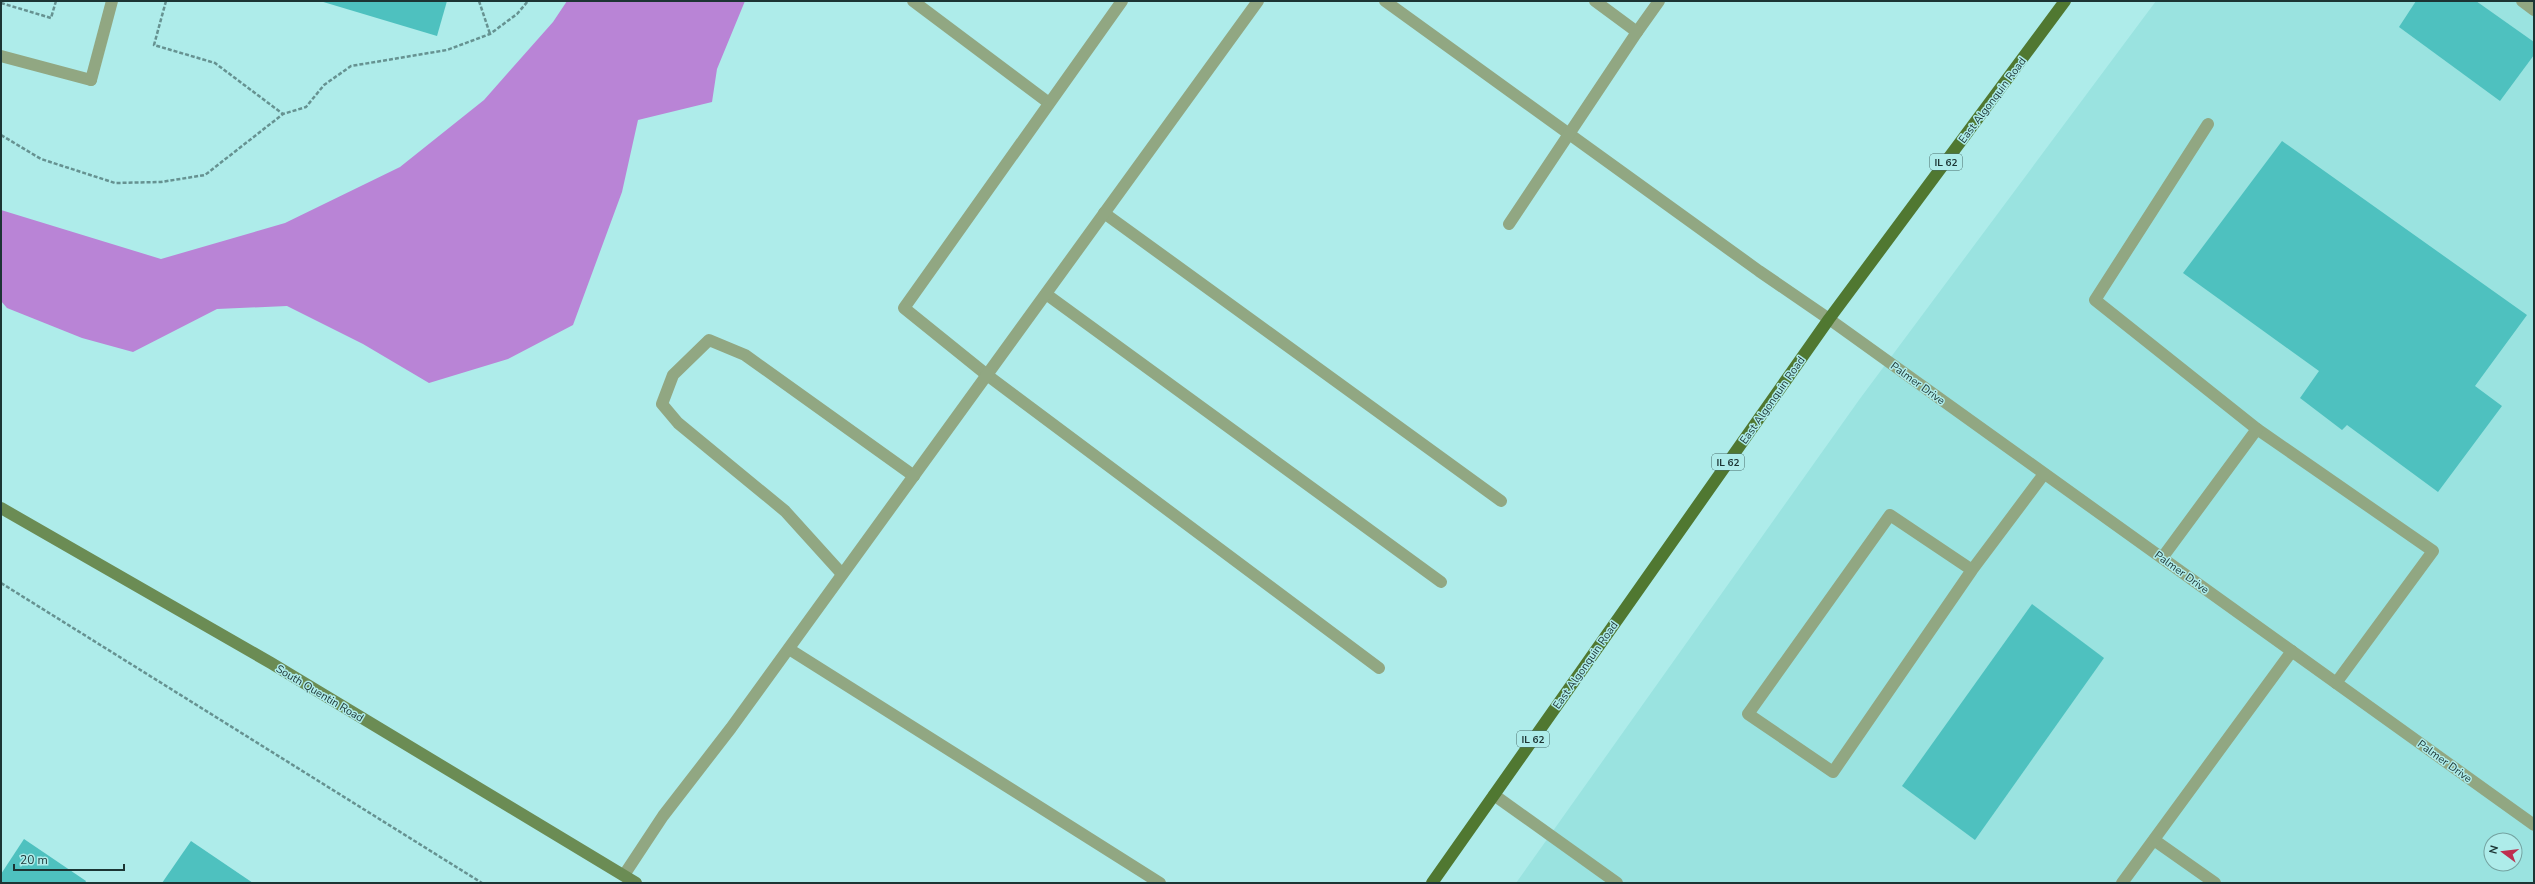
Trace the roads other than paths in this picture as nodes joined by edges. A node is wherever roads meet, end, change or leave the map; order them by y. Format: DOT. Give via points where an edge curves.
graph roads {
  1 [pos="112,1"];
  2 [pos="913,1"];
  3 [pos="1122,1"];
  4 [pos="1258,1"];
  5 [pos="1385,1"];
  6 [pos="1595,1"];
  7 [pos="1659,1"];
  8 [pos="2065,1"];
  9 [pos="2522,1"];
  10 [pos="2534,10"];
  11 [pos="1637,32"];
  12 [pos="1,56"];
  13 [pos="1049,103"];
  14 [pos="2208,124"];
  15 [pos="1570,134"];
  16 [pos="1104,213"];
  17 [pos="1508,224"];
  18 [pos="1046,294"];
  19 [pos="1829,319"];
  20 [pos="987,375"];
  21 [pos="2257,429"];
  22 [pos="2044,474"];
  23 [pos="914,476"];
  24 [pos="1501,501"];
  25 [pos="1,508"];
  26 [pos="2162,558"];
  27 [pos="1972,570"];
  28 [pos="842,574"];
  29 [pos="1441,582"];
  30 [pos="789,649"];
  31 [pos="2292,651"];
  32 [pos="1379,668"];
  33 [pos="2336,683"];
  34 [pos="1494,795"];
  35 [pos="2534,825"];
  36 [pos="2154,840"];
  37 [pos="624,875"];
  38 [pos="636,883"];
  39 [pos="1160,883"];
  40 [pos="1432,883"];
  41 [pos="1618,883"];
  42 [pos="2122,883"];
  43 [pos="2215,883"];
  1 -- 12 [label="street" via="91,80"];
  2 -- 13 [label="street"];
  3 -- 13 [label="street"];
  4 -- 16 [label="street"];
  5 -- 15 [label="street, Palmer Drive"];
  6 -- 11 [label="street"];
  7 -- 11 [label="street"];
  8 -- 19 [label="main road, East Algonquin Road / IL 62"];
  9 -- 10 [label="street"];
  11 -- 15 [label="street"];
  13 -- 20 [label="street" via="904,308"];
  14 -- 21 [label="street" via="2095,300"];
  15 -- 17 [label="street"];
  15 -- 19 [label="street, Palmer Drive"];
  16 -- 18 [label="street"];
  16 -- 24 [label="street"];
  18 -- 20 [label="street"];
  18 -- 29 [label="street"];
  19 -- 22 [label="street, Palmer Drive"];
  19 -- 34 [label="main road, East Algonquin Road / IL 62"];
  20 -- 23 [label="street"];
  20 -- 32 [label="street"];
  21 -- 26 [label="street"];
  21 -- 33 [label="street" via="2432,552"];
  22 -- 26 [label="street, Palmer Drive"];
  22 -- 27 [label="street"];
  23 -- 28 [label="street"];
  23 -- 28 [label="street" via="745,355 709,340 673,375 662,404 678,422 785,511"];
  25 -- 37 [label="main road, South Quentin Road" via="270,663"];
  26 -- 31 [label="street, Palmer Drive"];
  27 -- 27 [label="street" via="1890,515 1748,714 1833,772"];
  28 -- 30 [label="street"];
  30 -- 37 [label="street" via="662,816"];
  30 -- 39 [label="street"];
  31 -- 33 [label="street, Palmer Drive"];
  31 -- 36 [label="street"];
  33 -- 35 [label="street, Palmer Drive"];
  34 -- 40 [label="main road, East Algonquin Road / IL 62"];
  34 -- 41 [label="street"];
  36 -- 42 [label="street"];
  36 -- 43 [label="street"];
  37 -- 38 [label="main road, South Quentin Road"];
}
